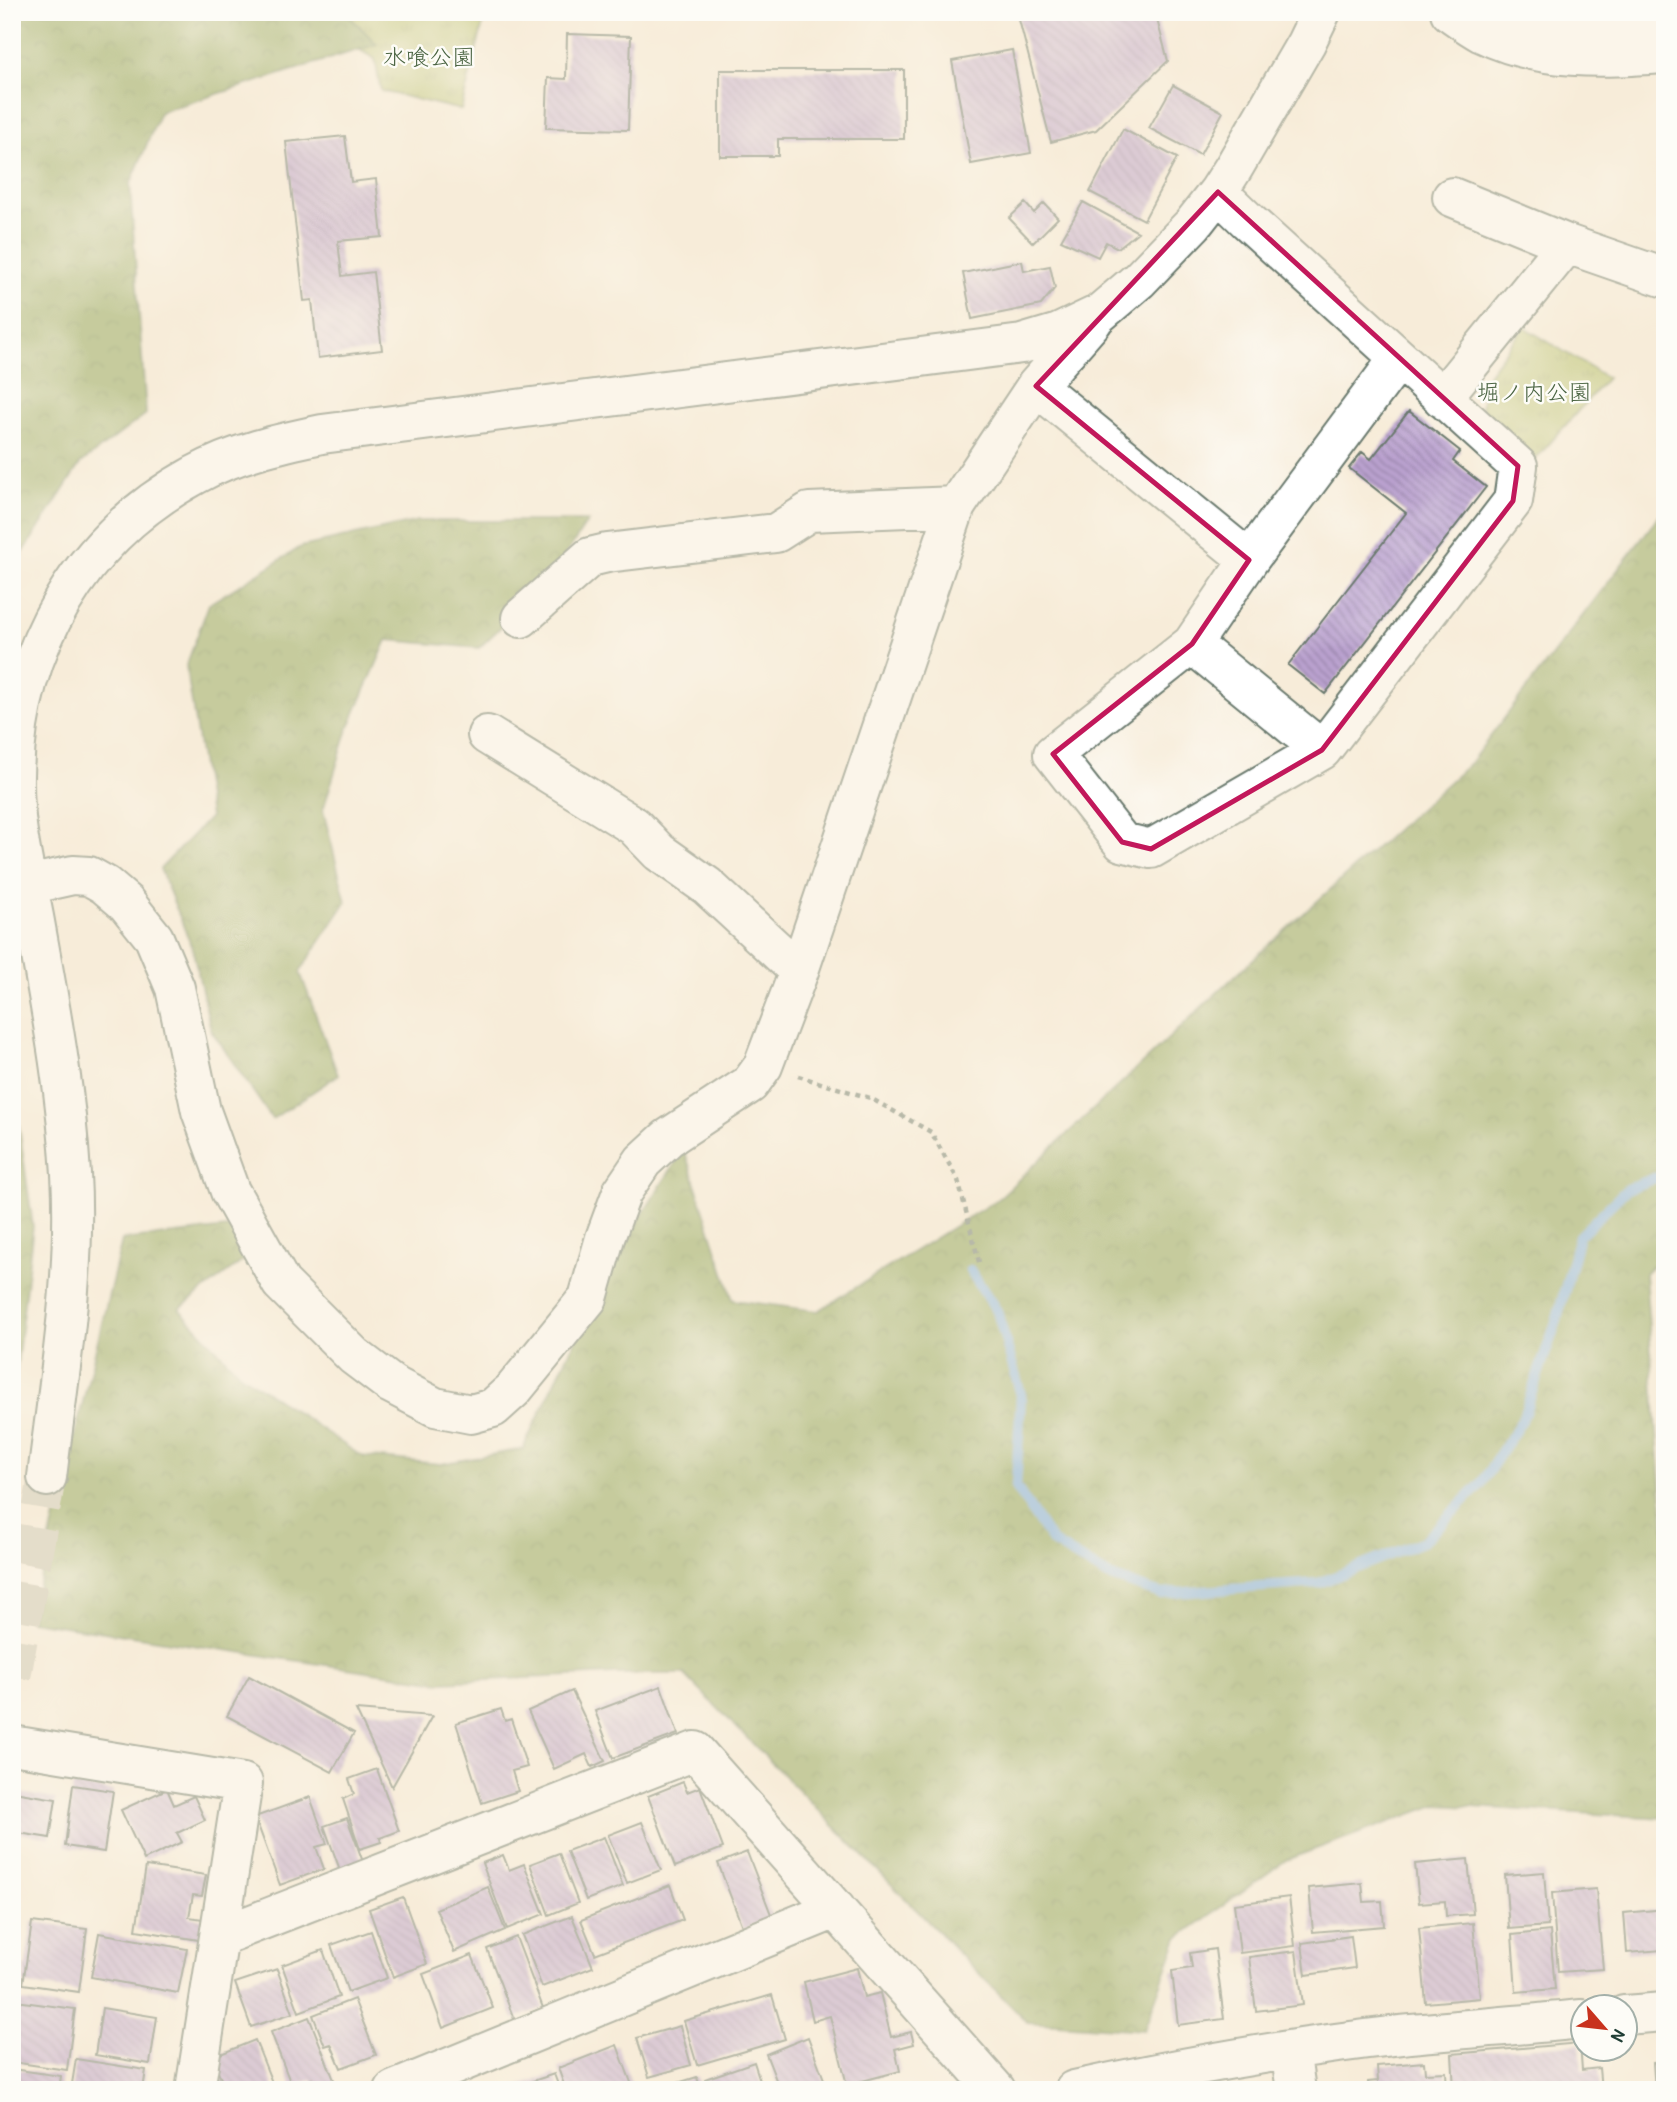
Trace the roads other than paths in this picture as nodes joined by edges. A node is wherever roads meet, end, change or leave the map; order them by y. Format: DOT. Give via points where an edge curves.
graph roads {
  1 [pos="1321,12"];
  2 [pos="1450,12"];
  3 [pos="1507,12"];
  4 [pos="1665,29"];
  5 [pos="1665,54"];
  6 [pos="1218,192"];
  7 [pos="1452,197"];
  8 [pos="1567,244"];
  9 [pos="1665,278"];
  10 [pos="1100,314"];
  11 [pos="1399,358"];
  12 [pos="1037,386"];
  13 [pos="1442,398"];
  14 [pos="956,506"];
  15 [pos="1249,560"];
  16 [pos="521,618"];
  17 [pos="1192,644"];
  18 [pos="487,735"];
  19 [pos="1322,750"];
  20 [pos="28,885"];
  21 [pos="799,971"];
  22 [pos="47,1477"];
  23 [pos="12,1745"];
  24 [pos="836,1909"];
  25 [pos="219,1937"];
  26 [pos="1665,2012"];
  27 [pos="1638,2014"];
  28 [pos="1568,2020"];
  29 [pos="1290,2050"];
  30 [pos="195,2090"];
  31 [pos="394,2090"];
  32 [pos="996,2090"];
  33 [pos="1074,2090"];
  34 [pos="1296,2090"];
  1 -- 6 [label="street"];
  2 -- 5 [label="street" via="1483,33 1527,50 1593,58"];
  3 -- 4 [label="street" via="1578,30"];
  6 -- 10 [label="street" via="1139,280"];
  6 -- 11 [label="street"];
  7 -- 8 [label="street"];
  8 -- 9 [label="street"];
  8 -- 13 [label="street"];
  10 -- 12 [label="street"];
  10 -- 20 [label="street" via="1021,344 322,434 265,446 197,473 136,515 104,545 62,598 43,640 21,706 14,779"];
  11 -- 13 [label="street"];
  11 -- 15 [label="street"];
  12 -- 14 [label="street"];
  12 -- 15 [label="street"];
  13 -- 19 [label="street" via="1518,467 1513,501"];
  14 -- 16 [label="street" via="809,512 776,533 590,557"];
  14 -- 21 [label="street"];
  15 -- 17 [label="street"];
  17 -- 19 [label="street"];
  17 -- 19 [label="street" via="1052,754 1122,842 1152,849"];
  18 -- 21 [label="street" via="634,825 659,852 707,886"];
  20 -- 21 [label="street" via="89,876 126,903 154,939 175,988 201,1111 230,1191 281,1283 354,1356 391,1384 435,1407 471,1414 494,1408 513,1390 588,1298 622,1192 643,1161 668,1138 750,1084 763,1066"];
  20 -- 22 [label="street" via="61,1068 73,1233"];
  23 -- 25 [label="street" via="243,1783"];
  24 -- 25 [label="street" via="695,1751"];
  24 -- 31 [label="street"];
  24 -- 32 [label="street"];
  25 -- 30 [label="street"];
  26 -- 27 [label="street"];
  28 -- 29 [label="street"];
  29 -- 33 [label="street"];
  29 -- 34 [label="street"];
}
